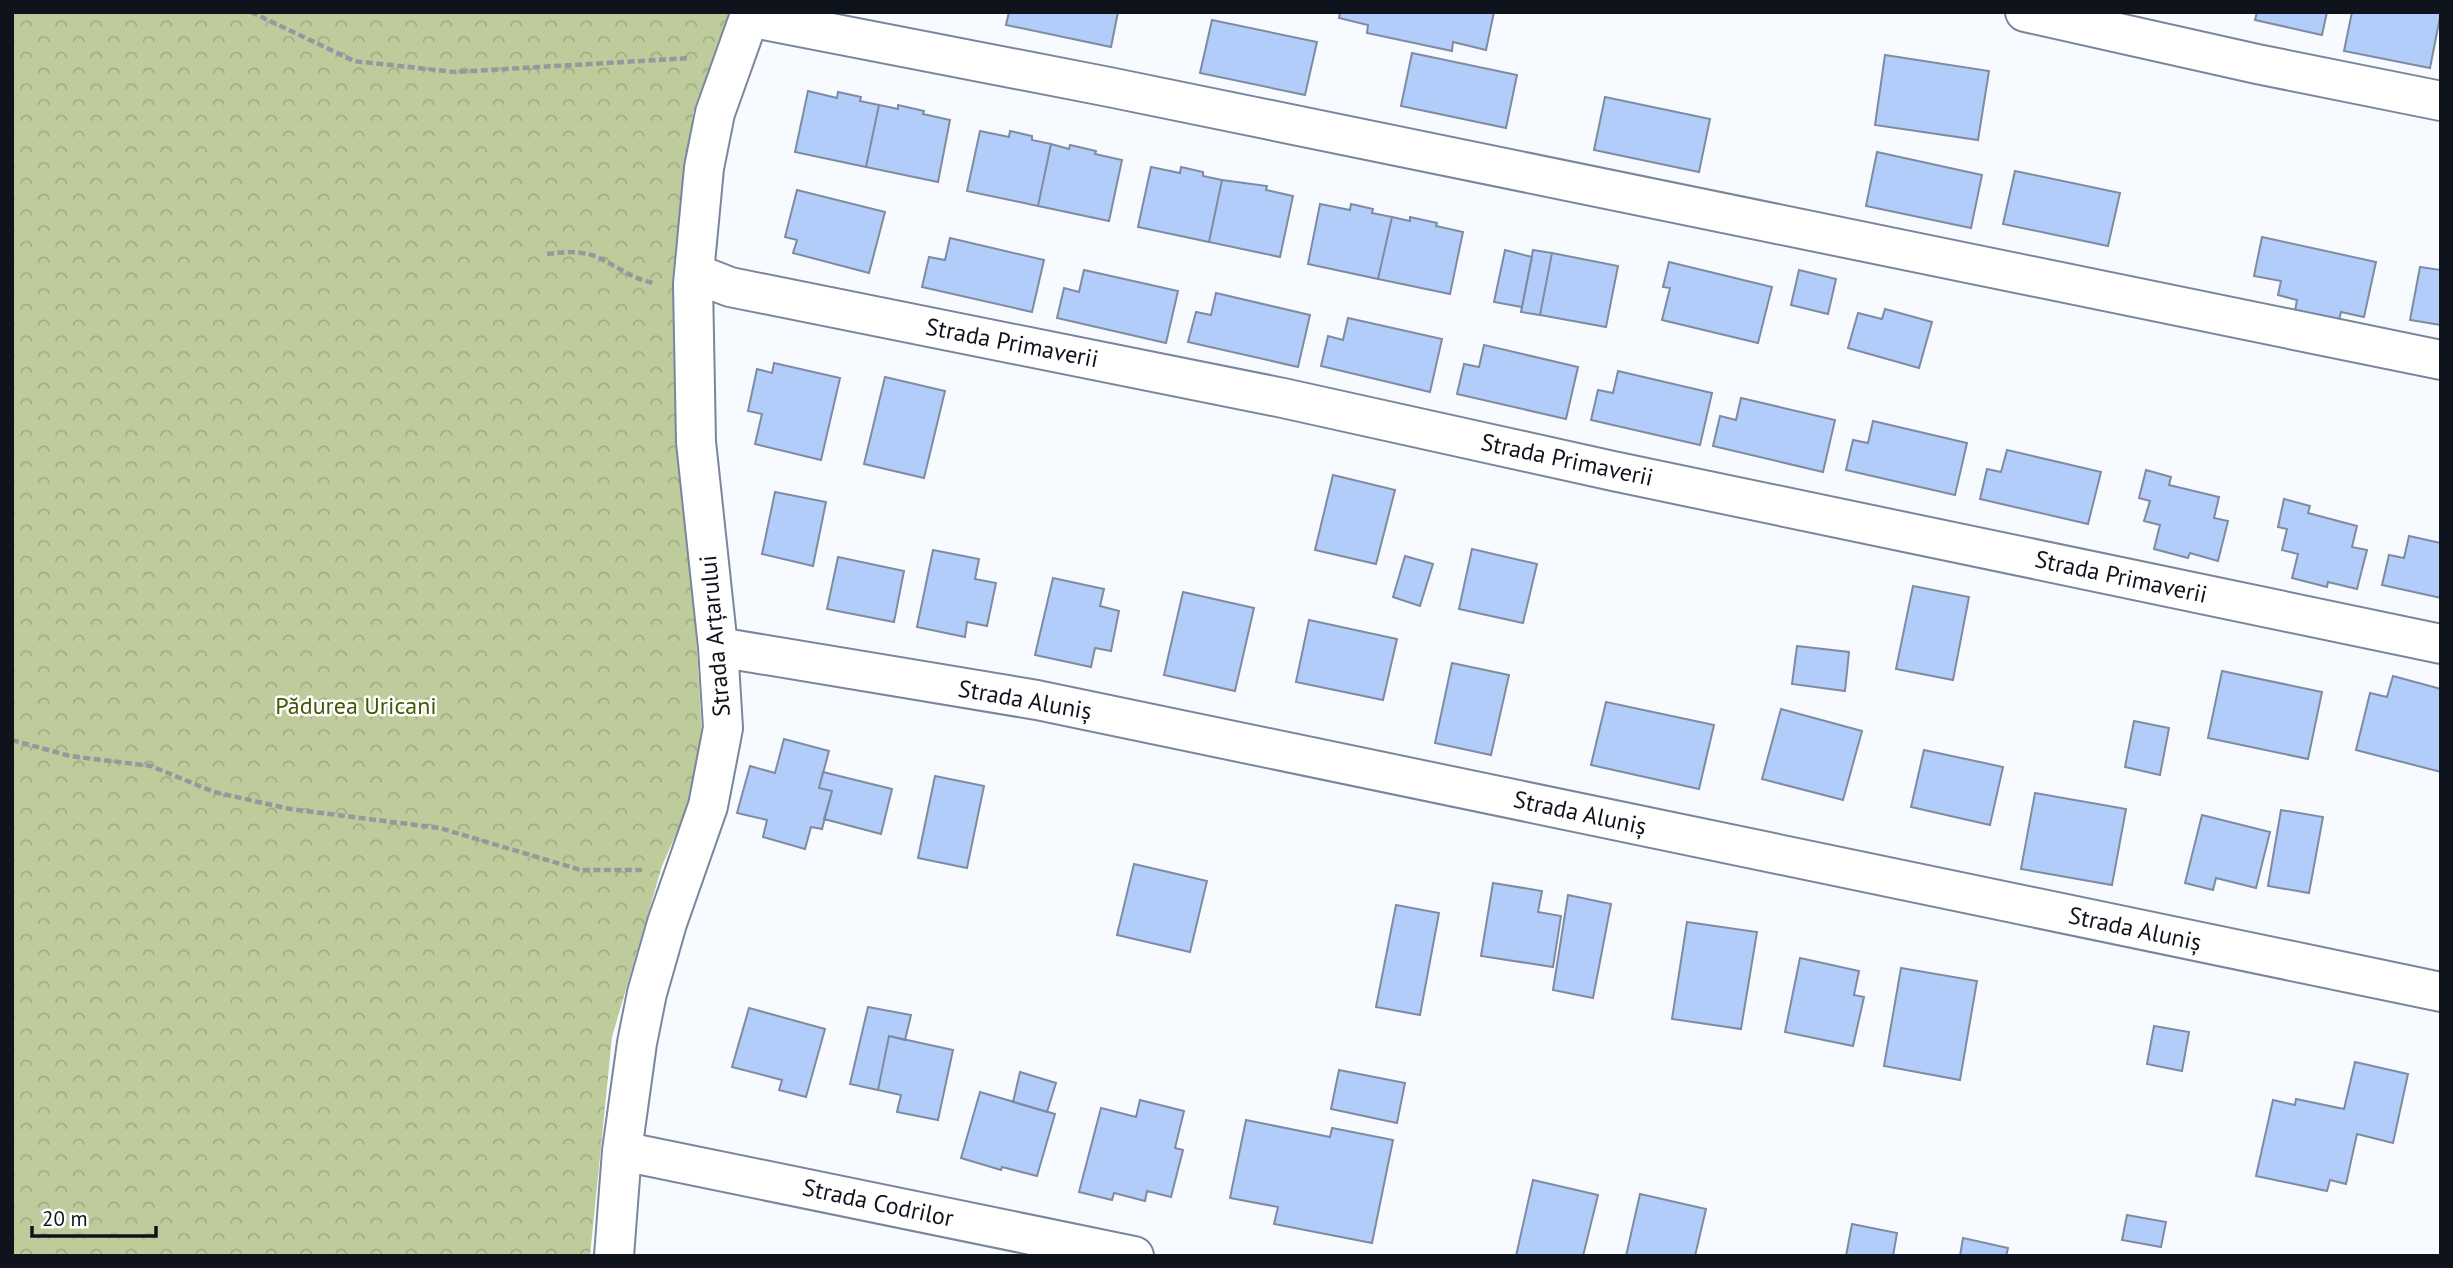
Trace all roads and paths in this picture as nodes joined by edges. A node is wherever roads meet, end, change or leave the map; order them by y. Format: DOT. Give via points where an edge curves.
graph roads {
  1 [pos="251,12"];
  2 [pos="2025,12"];
  3 [pos="750,15"];
  4 [pos="734,56"];
  5 [pos="2441,102"];
  6 [pos="547,254"];
  7 [pos="693,278"];
  8 [pos="2441,360"];
  9 [pos="2441,644"];
  10 [pos="718,647"];
  11 [pos="12,740"];
  12 [pos="685,870"];
  13 [pos="2441,992"];
  14 [pos="622,1151"];
  15 [pos="614,1256"];
  16 [pos="1134,1256"];
  1 -- 4 [label="path" via="354,61 455,72"];
  2 -- 5 [label="street"];
  3 -- 4 [label="street, Strada Arțarului"];
  3 -- 8 [label="street"];
  4 -- 7 [label="street, Strada Arțarului" via="715,113 704,169"];
  6 -- 7 [label="path" via="567,251 595,256 640,281"];
  7 -- 9 [label="street, Strada Primaverii"];
  7 -- 10 [label="street, Strada Arțarului" via="696,442"];
  10 -- 12 [label="street, Strada Arțarului" via="723,728 708,806"];
  10 -- 13 [label="street, Strada Aluniș" via="1037,700"];
  11 -- 12 [label="path" via="69,756 151,766 214,792 290,809 440,828 581,870"];
  12 -- 14 [label="street, Strada Arțarului" via="647,993"];
  14 -- 15 [label="street, Strada Arțarului"];
  14 -- 16 [label="street, Strada Codrilor"];
}
